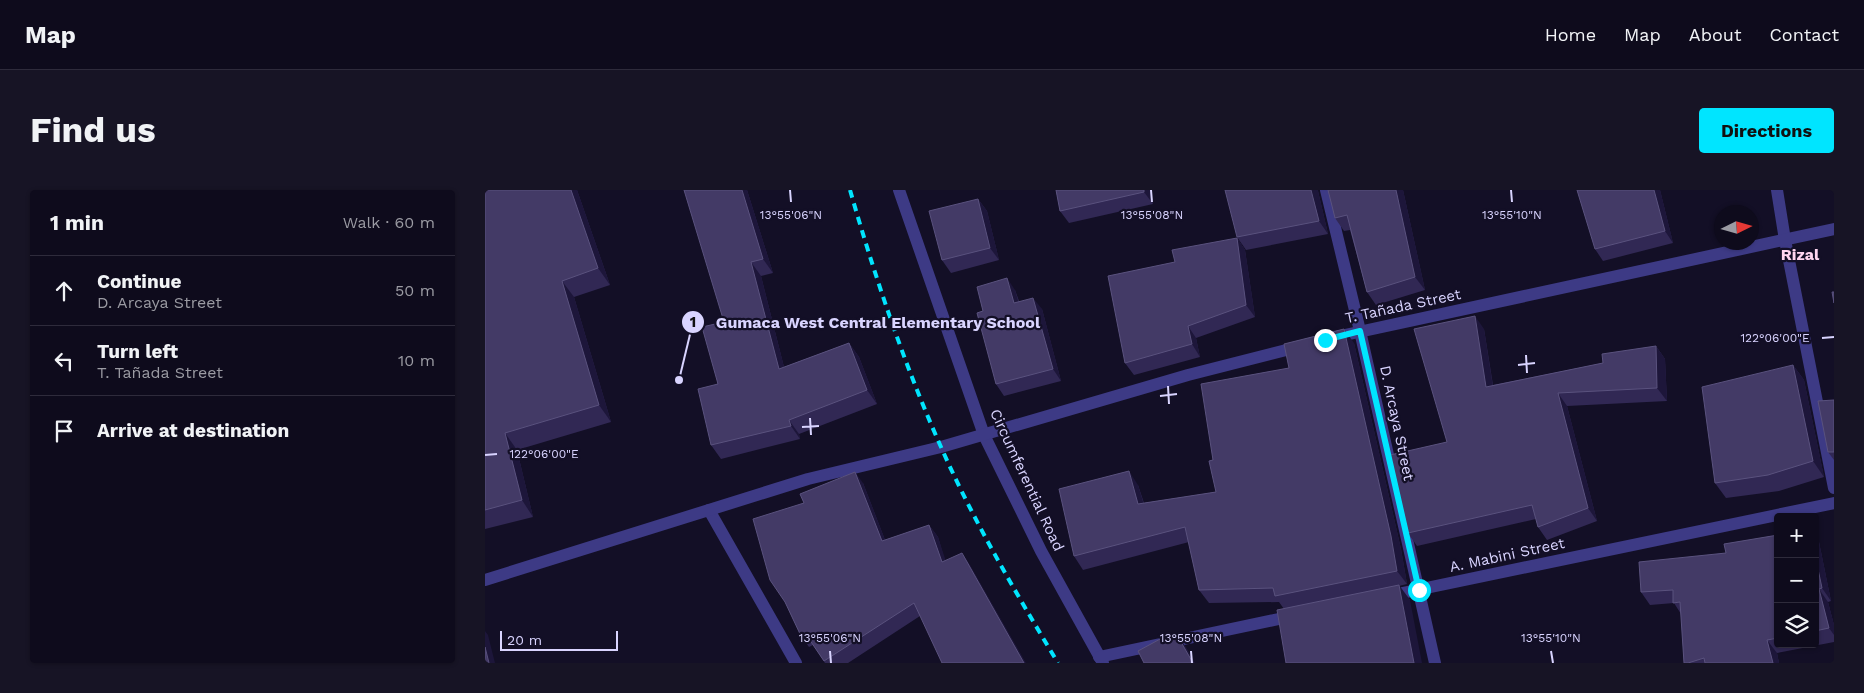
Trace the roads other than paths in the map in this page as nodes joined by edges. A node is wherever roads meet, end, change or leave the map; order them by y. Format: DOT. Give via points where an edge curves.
graph roads {
  1 [pos="899,190"];
  2 [pos="1326,190"];
  3 [pos="1777,190"];
  4 [pos="1834,229"];
  5 [pos="1785,240"];
  6 [pos="1360,331"];
  7 [pos="984,435"];
  8 [pos="1834,488"];
  9 [pos="1834,504"];
  10 [pos="709,510"];
  11 [pos="485,580"];
  12 [pos="1419,590"];
  13 [pos="1371,600"];
  14 [pos="1304,614"];
  15 [pos="1101,660"];
  16 [pos="796,663"];
  17 [pos="1435,663"];
  1 -- 7 [label="street, Circumferential Road"];
  2 -- 6 [label="street, D. Arcaya Street"];
  3 -- 5 [label="street"];
  4 -- 5 [label="street, T. Tañada Street"];
  5 -- 6 [label="street, T. Tañada Street"];
  5 -- 8 [label="street"];
  6 -- 7 [label="street, T. Tañada Street" via="1187,374"];
  6 -- 12 [label="street, D. Arcaya Street"];
  7 -- 10 [label="street, T. Tañada Street" via="808,479"];
  7 -- 15 [label="street, Circumferential Road" via="1041,551"];
  9 -- 12 [label="street, A. Mabini Street"];
  10 -- 11 [label="street, T. Tañada Street"];
  10 -- 16 [label="street"];
  12 -- 13 [label="street, A. Mabini Street"];
  12 -- 17 [label="street, D. Arcaya Street"];
  14 -- 15 [label="street"];
}
